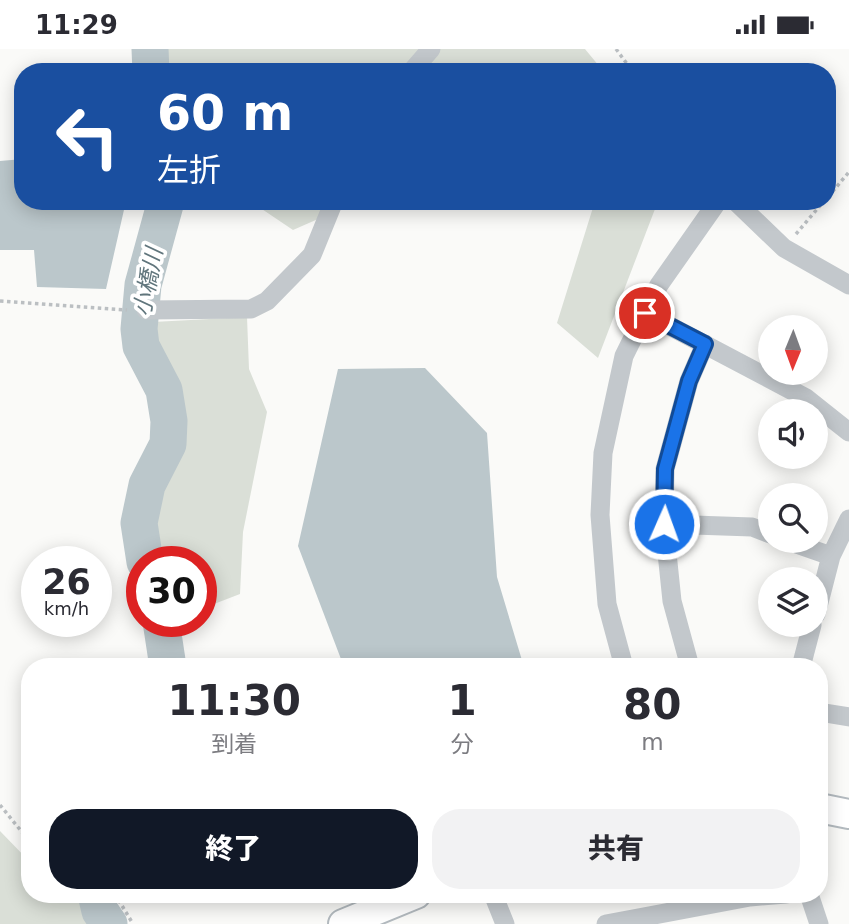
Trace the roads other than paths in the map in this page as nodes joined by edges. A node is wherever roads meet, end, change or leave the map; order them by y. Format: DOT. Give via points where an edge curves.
graph roads {
  1 [pos="431,49"];
  2 [pos="419,63"];
  3 [pos="330,210"];
  4 [pos="712,210"];
  5 [pos="744,210"];
  6 [pos="849,285"];
  7 [pos="138,310"];
  8 [pos="645,313"];
  9 [pos="705,344"];
  10 [pos="849,432"];
  11 [pos="849,519"];
  12 [pos="664,524"];
  13 [pos="758,529"];
  14 [pos="820,553"];
  15 [pos="831,557"];
  16 [pos="828,568"];
  17 [pos="810,637"];
  18 [pos="622,658"];
  19 [pos="688,658"];
  20 [pos="804,658"];
  21 [pos="828,714"];
  22 [pos="849,717"];
  23 [pos="828,810"];
  24 [pos="849,814"];
  25 [pos="394,903"];
  26 [pos="497,903"];
  27 [pos="718,903"];
  28 [pos="812,903"];
  29 [pos="343,924"];
  30 [pos="505,924"];
  31 [pos="606,924"];
  32 [pos="819,924"];
  1 -- 2 [label="street"];
  3 -- 7 [label="street" via="312,255 267,301 251,309"];
  4 -- 8 [label="street"];
  5 -- 6 [label="street" via="784,248"];
  8 -- 9 [label="street"];
  8 -- 18 [label="street" via="624,356 603,453 600,515 607,604"];
  9 -- 10 [label="street" via="806,398"];
  9 -- 12 [label="street" via="689,381 665,469"];
  11 -- 15 [label="street"];
  12 -- 13 [label="street"];
  12 -- 19 [label="street" via="672,601"];
  14 -- 15 [label="street"];
  15 -- 16 [label="street"];
  17 -- 20 [label="street"];
  21 -- 22 [label="street"];
  23 -- 24 [label="street"];
  25 -- 29 [label="street"];
  26 -- 30 [label="street"];
  27 -- 31 [label="street"];
  28 -- 32 [label="street"];
}
